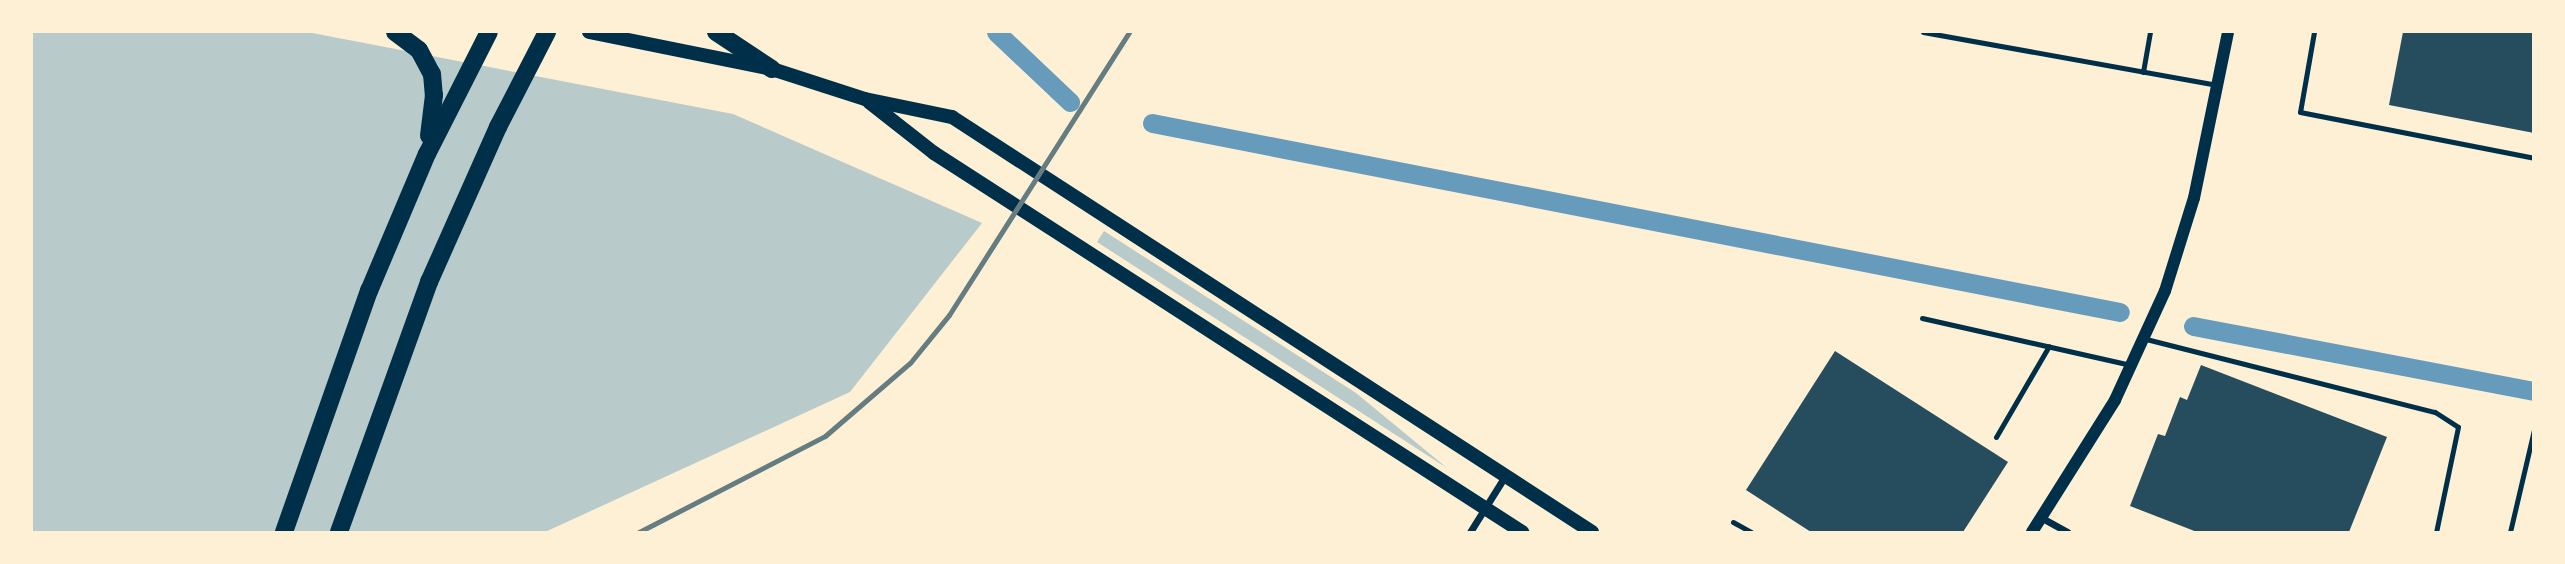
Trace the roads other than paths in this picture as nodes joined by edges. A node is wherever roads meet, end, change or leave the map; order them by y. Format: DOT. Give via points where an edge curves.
graph roads {
  1 [pos="395,32"];
  2 [pos="489,32"];
  3 [pos="547,32"];
  4 [pos="589,32"];
  5 [pos="716,32"];
  6 [pos="1923,32"];
  7 [pos="2150,32"];
  8 [pos="2228,32"];
  9 [pos="2314,32"];
  10 [pos="772,69"];
  11 [pos="2143,72"];
  12 [pos="2217,85"];
  13 [pos="865,99"];
  14 [pos="427,154"];
  15 [pos="2533,158"];
  16 [pos="1922,317"];
  17 [pos="2146,339"];
  18 [pos="2049,346"];
  19 [pos="2134,365"];
  20 [pos="2533,430"];
  21 [pos="1996,437"];
  22 [pos="1505,476"];
  23 [pos="1485,508"];
  24 [pos="2042,518"];
  25 [pos="1733,522"];
  26 [pos="284,533"];
  27 [pos="339,533"];
  28 [pos="1470,533"];
  29 [pos="1522,533"];
  30 [pos="1592,533"];
  31 [pos="1751,533"];
  32 [pos="2032,533"];
  33 [pos="2067,533"];
  34 [pos="2436,533"];
  35 [pos="2510,533"];
  1 -- 14 [label="highway" via="419,50 432,74"];
  2 -- 14 [label="highway"];
  3 -- 27 [label="highway" via="498,127 429,282"];
  4 -- 10 [label="main road"];
  5 -- 10 [label="highway"];
  6 -- 11 [label="lane"];
  7 -- 11 [label="lane"];
  8 -- 12 [label="street"];
  9 -- 15 [label="lane" via="2300,111"];
  10 -- 13 [label="main road"];
  11 -- 12 [label="lane"];
  12 -- 17 [label="street" via="2181,244"];
  13 -- 22 [label="main road" via="952,117"];
  13 -- 23 [label="main road" via="934,153"];
  14 -- 26 [label="highway" via="369,291"];
  16 -- 18 [label="lane"];
  17 -- 19 [label="street"];
  17 -- 34 [label="lane" via="2435,412 2458,426"];
  18 -- 19 [label="lane"];
  18 -- 21 [label="lane"];
  19 -- 24 [label="street"];
  20 -- 35 [label="lane"];
  22 -- 23 [label="street"];
  22 -- 30 [label="main road"];
  23 -- 28 [label="street"];
  23 -- 29 [label="main road"];
  24 -- 32 [label="street"];
  24 -- 33 [label="street"];
  25 -- 31 [label="lane"];
}
